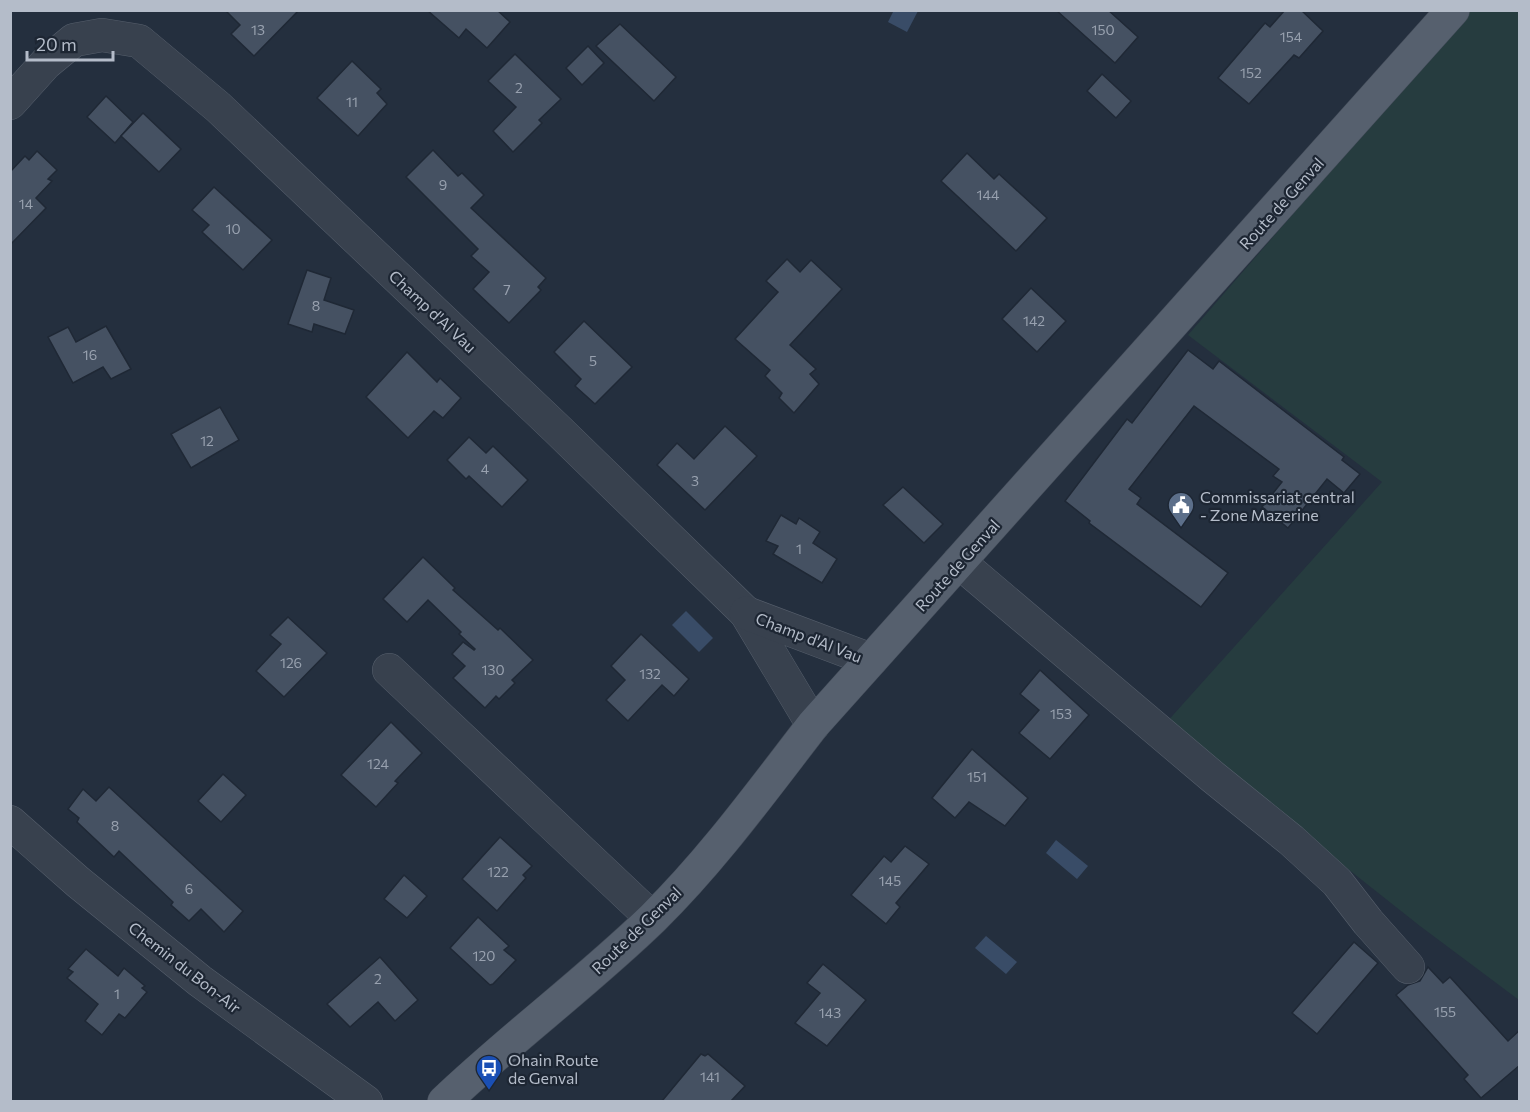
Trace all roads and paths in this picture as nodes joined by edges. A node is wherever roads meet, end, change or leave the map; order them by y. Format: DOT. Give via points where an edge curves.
graph roads {
  1 [pos="1453,10"];
  2 [pos="102,23"];
  3 [pos="10,103"];
  4 [pos="959,562"];
  5 [pos="746,613"];
  6 [pos="871,660"];
  7 [pos="389,670"];
  8 [pos="813,725"];
  9 [pos="10,822"];
  10 [pos="652,918"];
  11 [pos="1408,967"];
  12 [pos="366,1101"];
  13 [pos="444,1101"];
  1 -- 4 [label="main road, Route de Genval"];
  2 -- 3 [label="street, Champ d'Al Vau" via="46,63"];
  2 -- 5 [label="street, Champ d'Al Vau" via="139,41 218,107"];
  4 -- 6 [label="main road, Route de Genval"];
  4 -- 11 [label="street" via="1292,840 1337,882"];
  5 -- 6 [label="street, Champ d'Al Vau"];
  5 -- 8 [label="street, Champ d'Al Vau"];
  6 -- 8 [label="main road, Route de Genval"];
  7 -- 10 [label="street"];
  8 -- 10 [label="main road, Route de Genval" via="741,817"];
  9 -- 12 [label="street, Chemin du Bon-Air" via="200,981"];
  10 -- 13 [label="main road, Route de Genval"];
}
